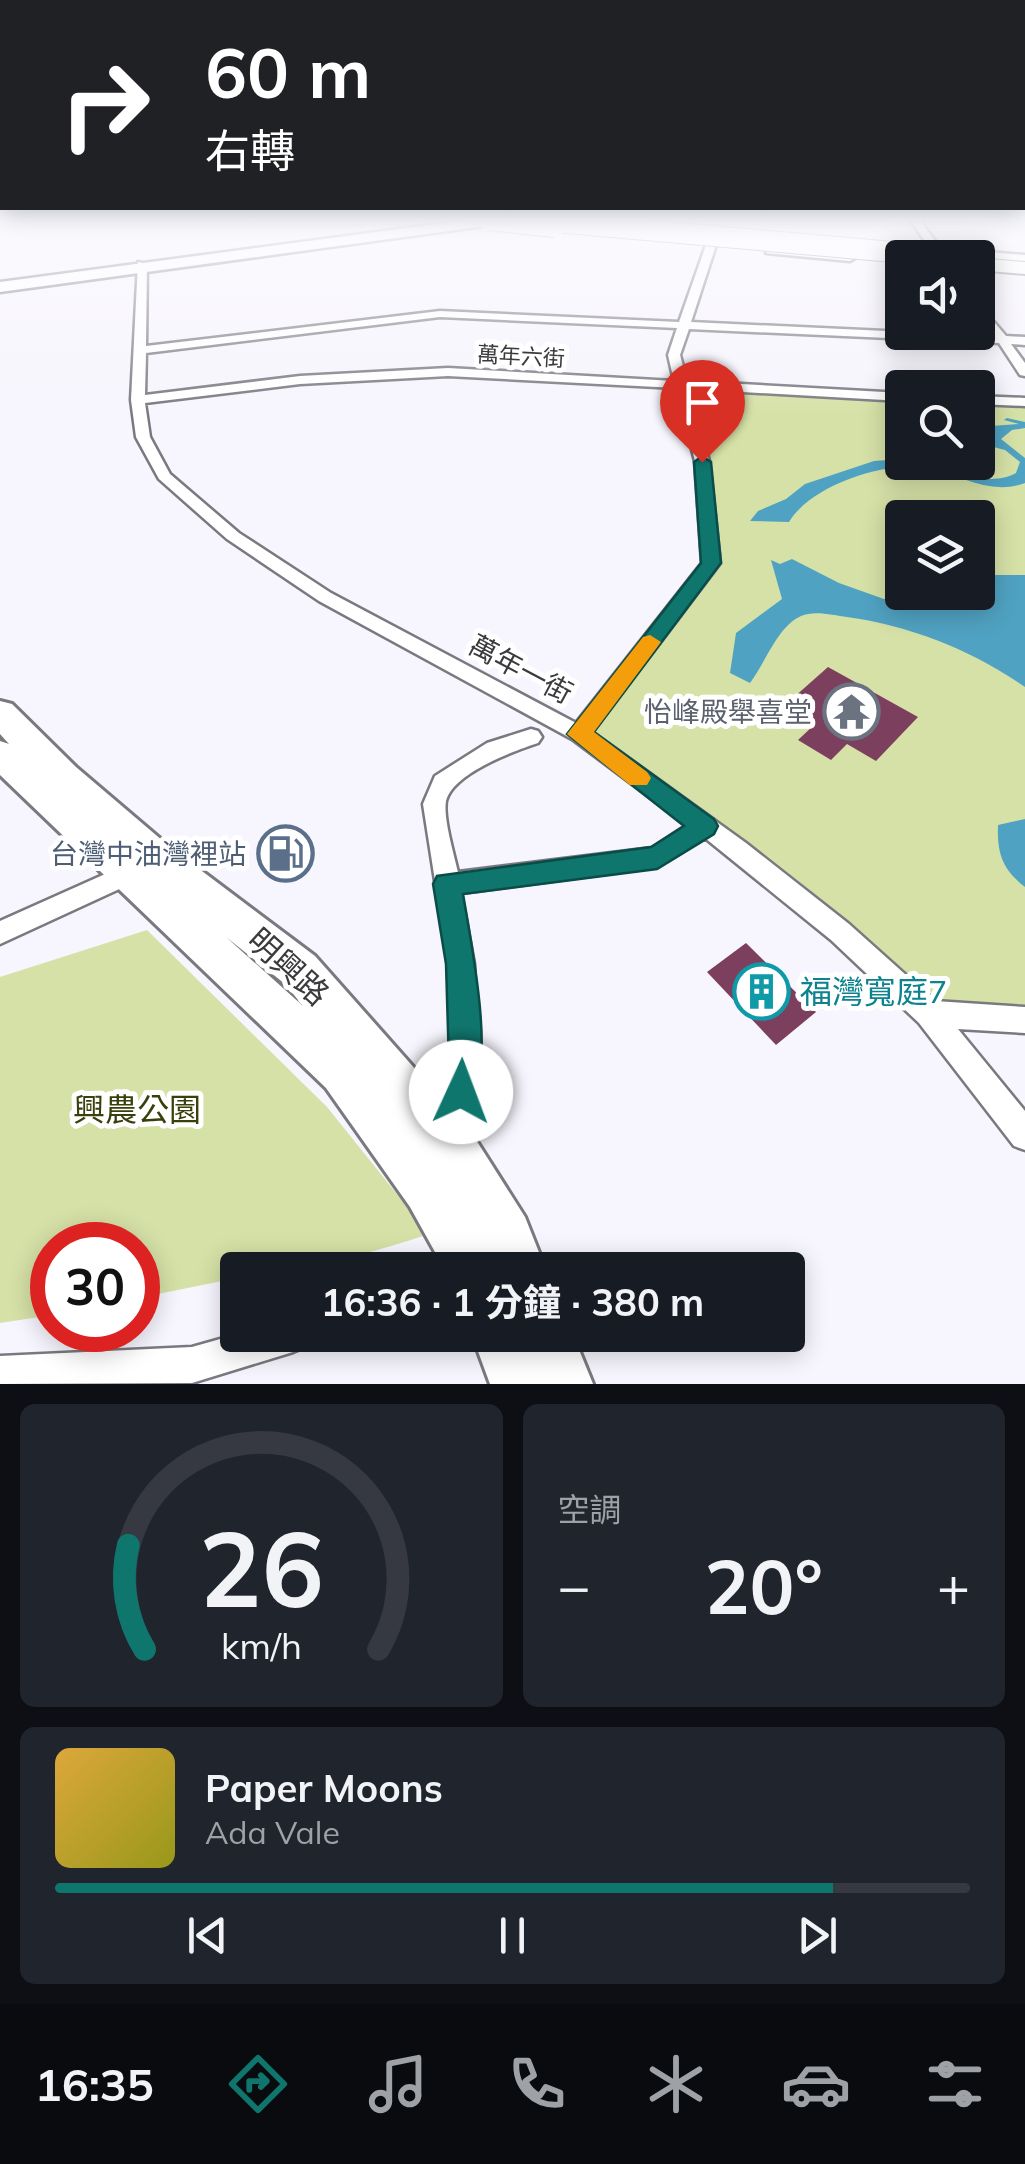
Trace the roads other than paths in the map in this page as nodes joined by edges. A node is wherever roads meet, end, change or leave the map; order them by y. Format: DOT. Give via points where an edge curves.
graph roads {
  1 [pos="142,285"];
  2 [pos="699,285"];
  3 [pos="685,327"];
  4 [pos="995,330"];
  5 [pos="1002,340"];
  6 [pos="1025,341"];
  7 [pos="140,350"];
  8 [pos="674,355"];
  9 [pos="1025,372"];
  10 [pos="618,382"];
  11 [pos="683,386"];
  12 [pos="730,388"];
  13 [pos="885,395"];
  14 [pos="138,400"];
  15 [pos="995,401"];
  16 [pos="1025,402"];
  17 [pos="0,714"];
  18 [pos="579,734"];
  19 [pos="530,737"];
  20 [pos="0,754"];
  21 [pos="704,826"];
  22 [pos="142,866"];
  23 [pos="447,884"];
  24 [pos="0,933"];
  25 [pos="929,1014"];
  26 [pos="1025,1020"];
  27 [pos="1025,1135"];
  28 [pos="454,1149"];
  29 [pos="428,1190"];
  30 [pos="461,1252"];
  31 [pos="512,1252"];
  32 [pos="235,1352"];
  33 [pos="507,1352"];
  34 [pos="551,1352"];
  35 [pos="0,1374"];
  36 [pos="519,1384"];
  37 [pos="564,1384"];
  1 -- 7 [label="street, 萬年一街"];
  2 -- 3 [label="street"];
  3 -- 5 [label="street"];
  3 -- 7 [label="street" via="440,314"];
  3 -- 8 [label="street"];
  4 -- 5 [label="street"];
  5 -- 6 [label="street"];
  5 -- 9 [label="street"];
  7 -- 14 [label="street, 萬年一街"];
  8 -- 10 [label="street" via="660,371"];
  8 -- 11 [label="street"];
  8 -- 12 [label="street" via="697,378"];
  10 -- 11 [label="street, 萬年六街"];
  10 -- 14 [label="street, 萬年六街" via="448,372 300,380"];
  11 -- 12 [label="street, 萬年六街"];
  11 -- 18 [label="street" via="702,462 711,563"];
  12 -- 13 [label="street, 萬年六街"];
  14 -- 18 [label="street, 萬年一街" via="143,437 158,467 234,536 325,597"];
  15 -- 16 [label="street"];
  17 -- 22 [label="main road, 明興路"];
  18 -- 21 [label="street, 萬年一街"];
  19 -- 23 [label="street" via="442,782 434,804"];
  20 -- 22 [label="main road, 明興路"];
  21 -- 23 [label="street" via="657,858"];
  21 -- 25 [label="street, 萬年一街" via="840,932"];
  22 -- 24 [label="street"];
  22 -- 28 [label="main road, 明興路" via="300,970"];
  22 -- 29 [label="main road, 明興路" via="342,1072"];
  23 -- 28 [label="street" via="465,1064"];
  25 -- 26 [label="street"];
  25 -- 27 [label="street, 萬年一街"];
  28 -- 29 [label="street"];
  28 -- 31 [label="main road, 明興路"];
  29 -- 30 [label="main road, 明興路"];
  32 -- 35 [label="street" via="192,1365"];
  33 -- 36 [label="main road"];
  34 -- 37 [label="main road"];
}
